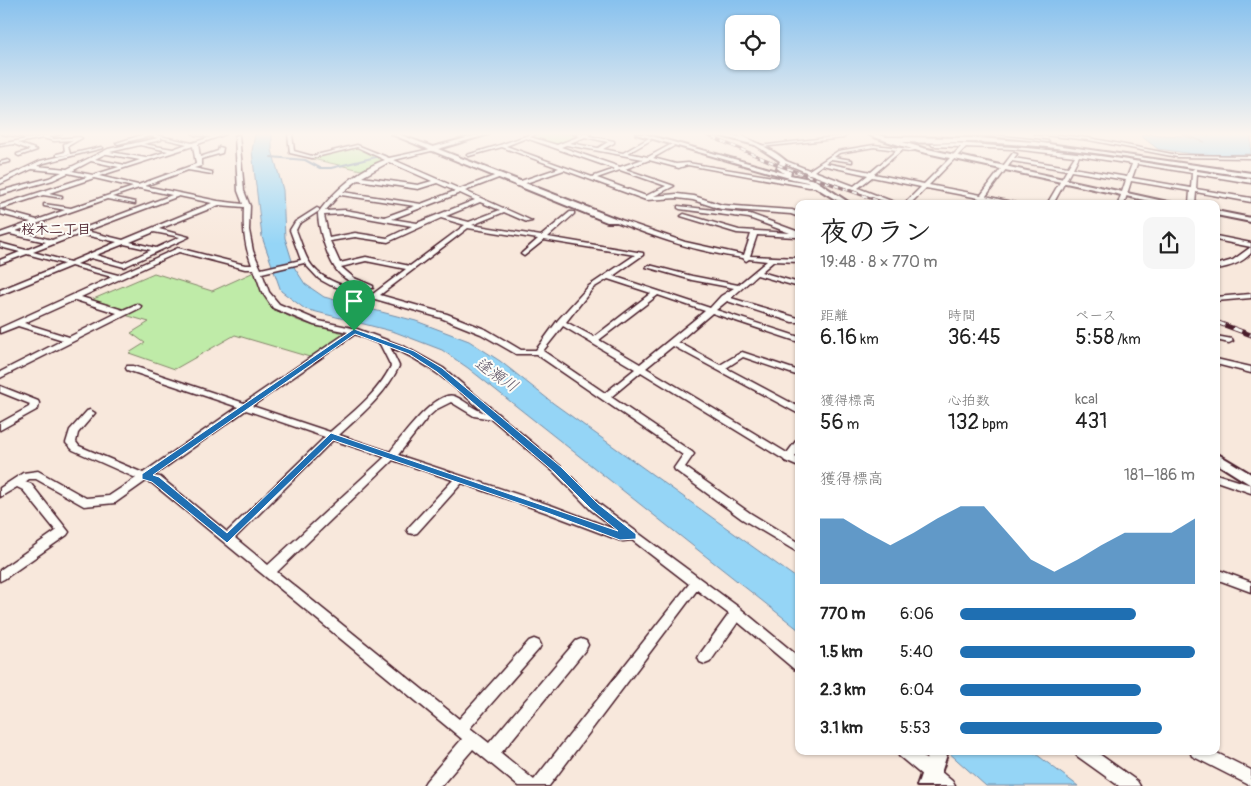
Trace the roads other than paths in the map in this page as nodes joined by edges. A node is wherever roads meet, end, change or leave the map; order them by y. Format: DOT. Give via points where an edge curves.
graph roads {
  1 [pos="23,171"];
  2 [pos="67,171"];
  3 [pos="111,171"];
  4 [pos="184,171"];
  5 [pos="198,171"];
  6 [pos="239,171"];
  7 [pos="367,171"];
  8 [pos="413,171"];
  9 [pos="487,171"];
  10 [pos="493,171"];
  11 [pos="557,171"];
  12 [pos="573,171"];
  13 [pos="615,171"];
  14 [pos="625,171"];
  15 [pos="727,171"];
  16 [pos="769,171"];
  17 [pos="783,171"];
  18 [pos="803,171"];
  19 [pos="812,171"];
  20 [pos="852,171"];
  21 [pos="877,171"];
  22 [pos="941,171"];
  23 [pos="1003,171"];
  24 [pos="1022,171"];
  25 [pos="1068,171"];
  26 [pos="1084,171"];
  27 [pos="1132,171"];
  28 [pos="1195,171"];
  29 [pos="1225,171"];
  30 [pos="1230,171"];
  31 [pos="210,173"];
  32 [pos="808,173"];
  33 [pos="1251,174"];
  34 [pos="872,175"];
  35 [pos="95,176"];
  36 [pos="499,176"];
  37 [pos="358,178"];
  38 [pos="593,178"];
  39 [pos="1129,179"];
  40 [pos="1062,180"];
  41 [pos="437,181"];
  42 [pos="1251,181"];
  43 [pos="0,182"];
  44 [pos="521,182"];
  45 [pos="816,183"];
  46 [pos="140,186"];
  47 [pos="926,186"];
  48 [pos="854,189"];
  49 [pos="1194,190"];
  50 [pos="458,191"];
  51 [pos="340,192"];
  52 [pos="0,193"];
  53 [pos="42,193"];
  54 [pos="1125,193"];
  55 [pos="178,194"];
  56 [pos="60,197"];
  57 [pos="981,197"];
  58 [pos="107,198"];
  59 [pos="646,198"];
  60 [pos="479,200"];
  61 [pos="842,200"];
  62 [pos="885,200"];
  63 [pos="911,200"];
  64 [pos="979,200"];
  65 [pos="996,200"];
  66 [pos="1052,200"];
  67 [pos="1122,200"];
  68 [pos="1156,200"];
  69 [pos="1193,200"];
  70 [pos="1251,200"];
  71 [pos="133,203"];
  72 [pos="218,203"];
  73 [pos="46,205"];
  74 [pos="419,205"];
  75 [pos="246,206"];
  76 [pos="0,207"];
  77 [pos="680,207"];
  78 [pos="71,210"];
  79 [pos="503,210"];
  80 [pos="0,212"];
  81 [pos="319,212"];
  82 [pos="572,213"];
  83 [pos="795,213"];
  84 [pos="1220,214"];
  85 [pos="440,216"];
  86 [pos="684,216"];
  87 [pos="386,219"];
  88 [pos="616,220"];
  89 [pos="1251,220"];
  90 [pos="529,221"];
  91 [pos="39,222"];
  92 [pos="418,225"];
  93 [pos="469,225"];
  94 [pos="154,230"];
  95 [pos="11,232"];
  96 [pos="80,232"];
  97 [pos="795,233"];
  98 [pos="754,234"];
  99 [pos="795,234"];
  100 [pos="0,236"];
  101 [pos="545,238"];
  102 [pos="1220,239"];
  103 [pos="328,240"];
  104 [pos="52,242"];
  105 [pos="125,242"];
  106 [pos="0,245"];
  107 [pos="1251,245"];
  108 [pos="157,250"];
  109 [pos="1251,250"];
  110 [pos="26,252"];
  111 [pos="524,254"];
  112 [pos="91,256"];
  113 [pos="746,259"];
  114 [pos="772,260"];
  115 [pos="795,260"];
  116 [pos="305,261"];
  117 [pos="0,262"];
  118 [pos="71,264"];
  119 [pos="337,266"];
  120 [pos="1220,266"];
  121 [pos="649,267"];
  122 [pos="412,268"];
  123 [pos="259,270"];
  124 [pos="756,272"];
  125 [pos="607,276"];
  126 [pos="118,277"];
  127 [pos="795,284"];
  128 [pos="371,287"];
  129 [pos="738,287"];
  130 [pos="0,293"];
  131 [pos="656,293"];
  132 [pos="1251,296"];
  133 [pos="373,297"];
  134 [pos="74,298"];
  135 [pos="724,298"];
  136 [pos="1220,299"];
  137 [pos="137,306"];
  138 [pos="709,310"];
  139 [pos="125,313"];
  140 [pos="795,320"];
  141 [pos="561,322"];
  142 [pos="17,323"];
  143 [pos="0,331"];
  144 [pos="354,331"];
  145 [pos="795,339"];
  146 [pos="1220,339"];
  147 [pos="69,340"];
  148 [pos="594,340"];
  149 [pos="1229,341"];
  150 [pos="672,342"];
  151 [pos="384,343"];
  152 [pos="538,352"];
  153 [pos="1220,362"];
  154 [pos="130,368"];
  155 [pos="640,368"];
  156 [pos="720,368"];
  157 [pos="1251,370"];
  158 [pos="795,373"];
  159 [pos="0,375"];
  160 [pos="0,389"];
  161 [pos="606,397"];
  162 [pos="246,406"];
  163 [pos="795,409"];
  164 [pos="90,413"];
  165 [pos="496,416"];
  166 [pos="0,427"];
  167 [pos="331,436"];
  168 [pos="795,449"];
  169 [pos="392,456"];
  170 [pos="788,459"];
  171 [pos="1220,460"];
  172 [pos="795,462"];
  173 [pos="146,476"];
  174 [pos="460,479"];
  175 [pos="1220,479"];
  176 [pos="1251,480"];
  177 [pos="16,482"];
  178 [pos="1251,489"];
  179 [pos="0,493"];
  180 [pos="413,530"];
  181 [pos="633,536"];
  182 [pos="227,539"];
  183 [pos="795,546"];
  184 [pos="269,572"];
  185 [pos="1220,575"];
  186 [pos="0,576"];
  187 [pos="696,583"];
  188 [pos="1251,587"];
  189 [pos="737,613"];
  190 [pos="534,645"];
  191 [pos="581,645"];
  192 [pos="705,658"];
  193 [pos="795,662"];
  194 [pos="459,729"];
  195 [pos="472,739"];
  196 [pos="490,754"];
  197 [pos="907,755"];
  198 [pos="938,755"];
  199 [pos="1088,755"];
  200 [pos="1205,755"];
  201 [pos="1251,778"];
  202 [pos="929,780"];
  203 [pos="431,786"];
  204 [pos="530,786"];
  205 [pos="539,786"];
  206 [pos="947,786"];
  207 [pos="1132,786"];
  1 -- 43 [label="street"];
  2 -- 35 [label="street"];
  2 -- 52 [label="street"];
  3 -- 35 [label="street"];
  4 -- 46 [label="street"];
  5 -- 31 [label="street"];
  6 -- 75 [label="street"];
  7 -- 37 [label="street"];
  8 -- 41 [label="street"];
  9 -- 36 [label="street"];
  10 -- 44 [label="street"];
  11 -- 44 [label="street"];
  12 -- 38 [label="street"];
  13 -- 38 [label="street"];
  14 -- 59 [label="street" via="671,186"];
  15 -- 45 [label="street" via="811,185"];
  16 -- 45 [label="street"];
  17 -- 45 [label="street"];
  18 -- 32 [label="street"];
  19 -- 32 [label="street"];
  20 -- 34 [label="street"];
  21 -- 34 [label="street"];
  22 -- 47 [label="street"];
  23 -- 57 [label="street"];
  24 -- 40 [label="street"];
  25 -- 40 [label="street"];
  26 -- 39 [label="street"];
  27 -- 39 [label="street"];
  28 -- 42 [label="street"];
  28 -- 49 [label="street"];
  29 -- 33 [label="main road"];
  30 -- 33 [label="main road"];
  32 -- 48 [label="street"];
  34 -- 47 [label="street"];
  34 -- 48 [label="street"];
  35 -- 46 [label="street"];
  35 -- 53 [label="street"];
  36 -- 44 [label="street"];
  36 -- 50 [label="street"];
  37 -- 41 [label="street" via="418,187"];
  37 -- 51 [label="street"];
  38 -- 59 [label="street"];
  39 -- 49 [label="street"];
  39 -- 54 [label="street"];
  40 -- 54 [label="street"];
  40 -- 66 [label="street"];
  41 -- 50 [label="street"];
  44 -- 88 [label="street"];
  45 -- 61 [label="street"];
  46 -- 55 [label="street"];
  46 -- 58 [label="street"];
  47 -- 57 [label="street"];
  47 -- 63 [label="street"];
  48 -- 62 [label="street"];
  49 -- 69 [label="street"];
  49 -- 70 [label="street"];
  50 -- 60 [label="street"];
  50 -- 74 [label="street"];
  51 -- 74 [label="street"];
  51 -- 81 [label="street"];
  53 -- 56 [label="street"];
  53 -- 76 [label="street"];
  54 -- 67 [label="street"];
  54 -- 68 [label="street"];
  55 -- 72 [label="street"];
  55 -- 96 [label="street"];
  57 -- 64 [label="street"];
  57 -- 65 [label="street"];
  58 -- 71 [label="street"];
  58 -- 78 [label="street"];
  59 -- 83 [label="street" via="694,198 721,207"];
  60 -- 79 [label="street"];
  60 -- 85 [label="street"];
  72 -- 75 [label="street"];
  72 -- 94 [label="street"];
  73 -- 78 [label="street"];
  74 -- 87 [label="street"];
  75 -- 123 [label="street" via="246,230"];
  77 -- 97 [label="street" via="750,216"];
  78 -- 91 [label="street"];
  79 -- 90 [label="street"];
  79 -- 93 [label="street"];
  80 -- 91 [label="street"];
  81 -- 87 [label="street" via="345,212"];
  81 -- 103 [label="street"];
  81 -- 116 [label="street" via="293,225"];
  82 -- 101 [label="street"];
  84 -- 89 [label="street"];
  85 -- 92 [label="street"];
  85 -- 93 [label="street"];
  86 -- 98 [label="street" via="720,228"];
  87 -- 92 [label="street"];
  88 -- 113 [label="street" via="682,245"];
  91 -- 95 [label="street"];
  92 -- 103 [label="street" via="388,240 355,235"];
  93 -- 101 [label="street"];
  93 -- 122 [label="street"];
  94 -- 105 [label="street"];
  94 -- 108 [label="street" via="186,237"];
  95 -- 100 [label="street"];
  95 -- 104 [label="street"];
  96 -- 104 [label="street"];
  96 -- 105 [label="street"];
  98 -- 99 [label="street"];
  98 -- 113 [label="street"];
  101 -- 111 [label="street"];
  101 -- 125 [label="street" via="641,254"];
  102 -- 107 [label="street"];
  103 -- 119 [label="street"];
  104 -- 110 [label="street"];
  105 -- 108 [label="street"];
  105 -- 112 [label="street"];
  106 -- 110 [label="street"];
  108 -- 112 [label="street" via="124,265"];
  109 -- 120 [label="street" via="1240,260"];
  110 -- 117 [label="street"];
  110 -- 118 [label="street"];
  112 -- 118 [label="street"];
  113 -- 114 [label="street"];
  114 -- 115 [label="street"];
  114 -- 124 [label="street"];
  116 -- 123 [label="street"];
  116 -- 133 [label="street" via="321,278 332,284"];
  118 -- 126 [label="street"];
  118 -- 130 [label="street"];
  119 -- 122 [label="street" via="366,259"];
  119 -- 128 [label="street" via="350,278"];
  121 -- 129 [label="street"];
  122 -- 133 [label="street"];
  123 -- 126 [label="street" via="178,250"];
  123 -- 144 [label="street" via="266,292 276,306 317,323"];
  124 -- 127 [label="street"];
  124 -- 129 [label="street"];
  125 -- 131 [label="street"];
  125 -- 141 [label="street" via="590,287"];
  126 -- 134 [label="street"];
  129 -- 135 [label="street"];
  131 -- 138 [label="street"];
  131 -- 148 [label="street"];
  132 -- 136 [label="street"];
  133 -- 152 [label="street" via="455,320 519,352"];
  134 -- 139 [label="street"];
  134 -- 142 [label="street"];
  135 -- 138 [label="street"];
  135 -- 140 [label="street"];
  137 -- 139 [label="street"];
  138 -- 145 [label="street"];
  138 -- 150 [label="street"];
  139 -- 147 [label="street"];
  141 -- 148 [label="street"];
  141 -- 152 [label="street"];
  142 -- 143 [label="street"];
  142 -- 147 [label="street"];
  144 -- 151 [label="street"];
  144 -- 162 [label="street"];
  146 -- 149 [label="street"];
  147 -- 159 [label="street"];
  148 -- 155 [label="street"];
  150 -- 155 [label="street"];
  150 -- 156 [label="street"];
  151 -- 165 [label="street" via="411,353 440,370"];
  151 -- 167 [label="street" via="394,370 367,403"];
  152 -- 161 [label="street"];
  153 -- 157 [label="street"];
  154 -- 162 [label="street"];
  155 -- 161 [label="street"];
  155 -- 170 [label="street"];
  156 -- 158 [label="street" via="742,354"];
  156 -- 163 [label="street"];
  160 -- 166 [label="street" via="34,403 33,409"];
  161 -- 183 [label="street" via="689,454 679,468 746,516"];
  162 -- 167 [label="street"];
  162 -- 173 [label="street"];
  164 -- 173 [label="street" via="73,432 73,446"];
  165 -- 169 [label="street" via="488,418 448,398 425,416"];
  165 -- 181 [label="street" via="558,469 595,507"];
  167 -- 169 [label="street"];
  167 -- 182 [label="street"];
  168 -- 170 [label="street"];
  169 -- 174 [label="street"];
  169 -- 184 [label="street"];
  170 -- 172 [label="street"];
  171 -- 176 [label="street"];
  173 -- 177 [label="street" via="111,500 88,503 43,476 33,475"];
  173 -- 182 [label="street" via="156,480"];
  174 -- 180 [label="street"];
  174 -- 181 [label="street" via="623,537"];
  175 -- 178 [label="street"];
  177 -- 179 [label="street"];
  177 -- 186 [label="street" via="27,487 63,532"];
  181 -- 187 [label="street"];
  182 -- 184 [label="street"];
  184 -- 194 [label="street"];
  185 -- 188 [label="street"];
  187 -- 189 [label="street"];
  187 -- 205 [label="street"];
  189 -- 192 [label="street"];
  189 -- 193 [label="street"];
  190 -- 194 [label="street"];
  191 -- 196 [label="street"];
  194 -- 195 [label="street"];
  195 -- 196 [label="street"];
  195 -- 203 [label="street"];
  196 -- 204 [label="street"];
  197 -- 202 [label="street"];
  198 -- 202 [label="street"];
  199 -- 207 [label="street"];
  200 -- 201 [label="street"];
  202 -- 206 [label="street"];
}
